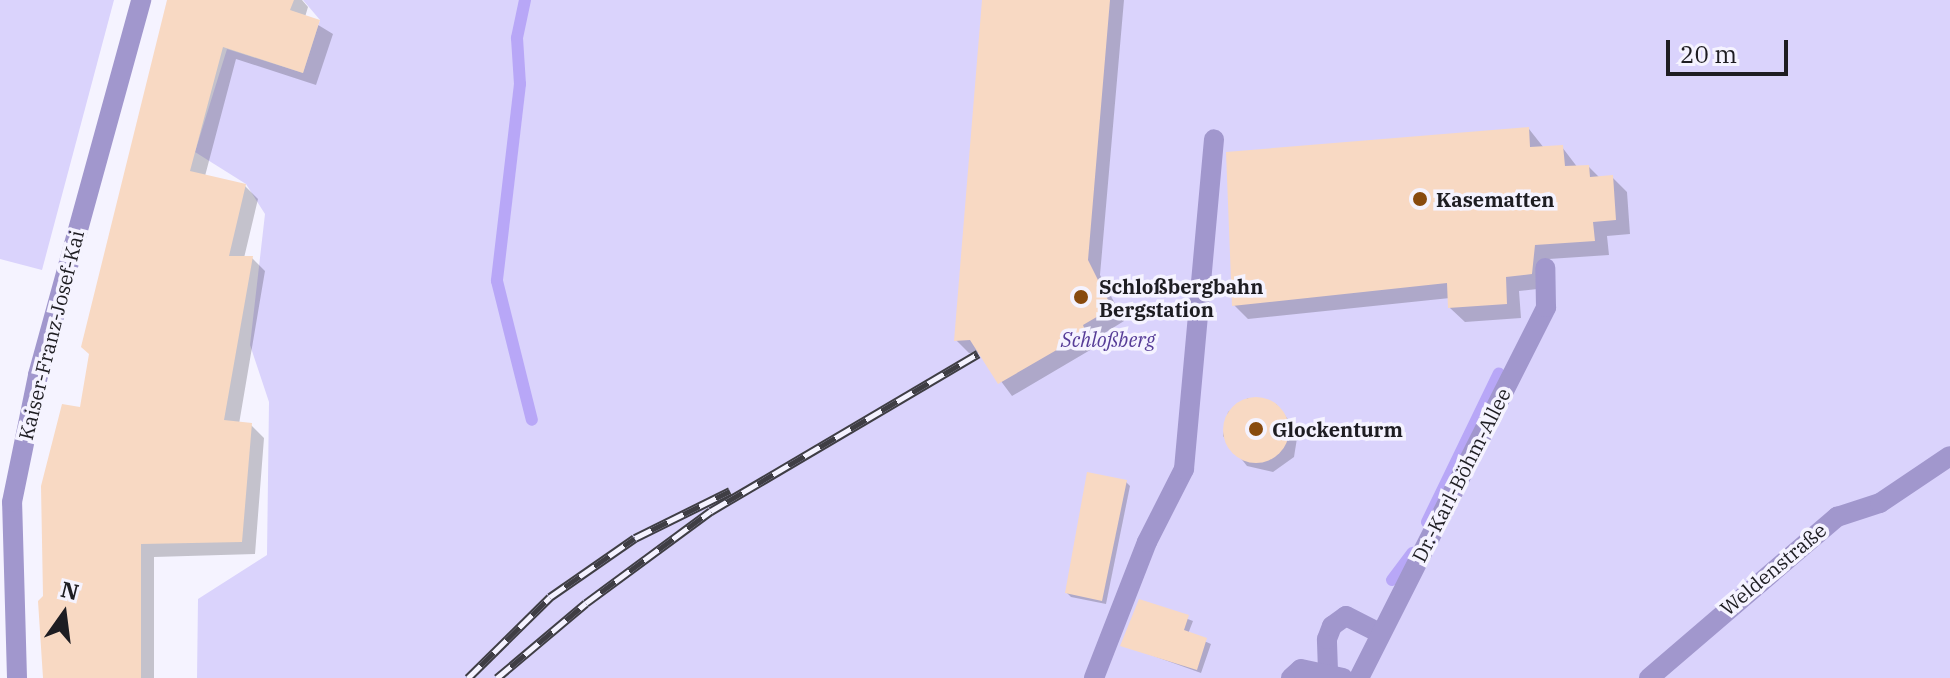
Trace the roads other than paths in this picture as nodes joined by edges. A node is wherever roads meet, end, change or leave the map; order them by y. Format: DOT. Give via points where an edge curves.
graph roads {
  1 [pos="141,0"];
  2 [pos="1214,139"];
  3 [pos="1545,268"];
  4 [pos="1950,456"];
  5 [pos="1381,634"];
  6 [pos="1336,674"];
  7 [pos="17,678"];
  8 [pos="1094,678"];
  9 [pos="1291,678"];
  10 [pos="1359,678"];
  11 [pos="1649,678"];
  1 -- 7 [label="street, Kaiser-Franz-Josef-Kai" via="38,375 12,502"];
  2 -- 8 [label="street" via="1184,469 1147,542"];
  3 -- 5 [label="street, Dr.-Karl-Böhm-Allee" via="1546,307"];
  4 -- 11 [label="street, Weldenstraße" via="1880,503 1837,517"];
  5 -- 6 [label="street" via="1346,616 1332,626 1327,639"];
  5 -- 10 [label="street, Dr.-Karl-Böhm-Allee"];
  6 -- 9 [label="street" via="1301,669"];
}
